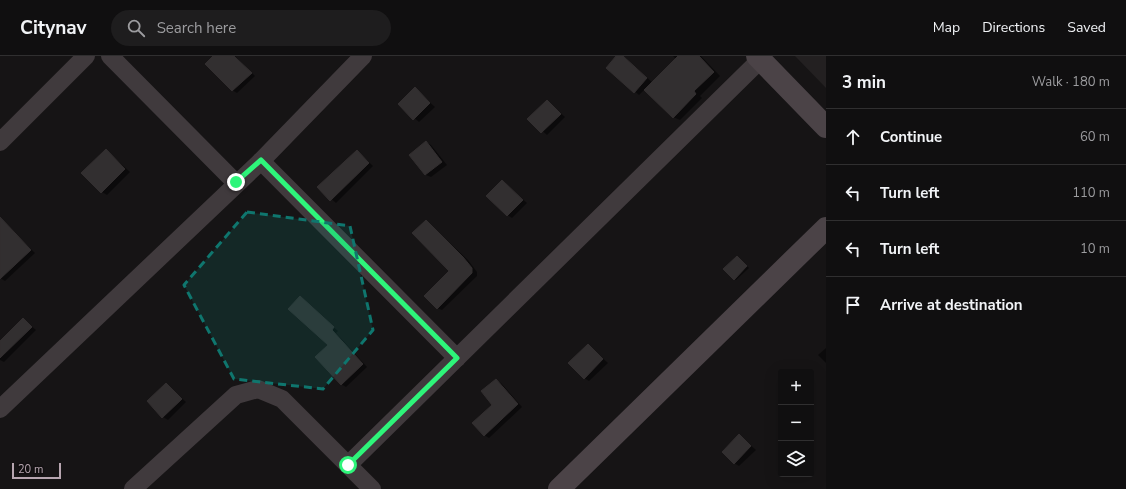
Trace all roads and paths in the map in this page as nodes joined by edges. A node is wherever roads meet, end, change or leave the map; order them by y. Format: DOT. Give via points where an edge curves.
graph roads {
  1 [pos="86,56"];
  2 [pos="110,56"];
  3 [pos="363,56"];
  4 [pos="758,58"];
  5 [pos="826,128"];
  6 [pos="0,142"];
  7 [pos="261,160"];
  8 [pos="236,182"];
  9 [pos="826,228"];
  10 [pos="457,358"];
  11 [pos="0,409"];
  12 [pos="348,465"];
  13 [pos="133,489"];
  14 [pos="372,489"];
  15 [pos="559,489"];
  1 -- 6 [label="street"];
  2 -- 8 [label="street"];
  3 -- 7 [label="street"];
  4 -- 5 [label="street"];
  4 -- 10 [label="street"];
  7 -- 8 [label="street"];
  7 -- 10 [label="street"];
  8 -- 11 [label="street"];
  9 -- 15 [label="street"];
  10 -- 12 [label="street"];
  12 -- 13 [label="street" via="282,399 258,389 236,395"];
  12 -- 14 [label="street"];
}
